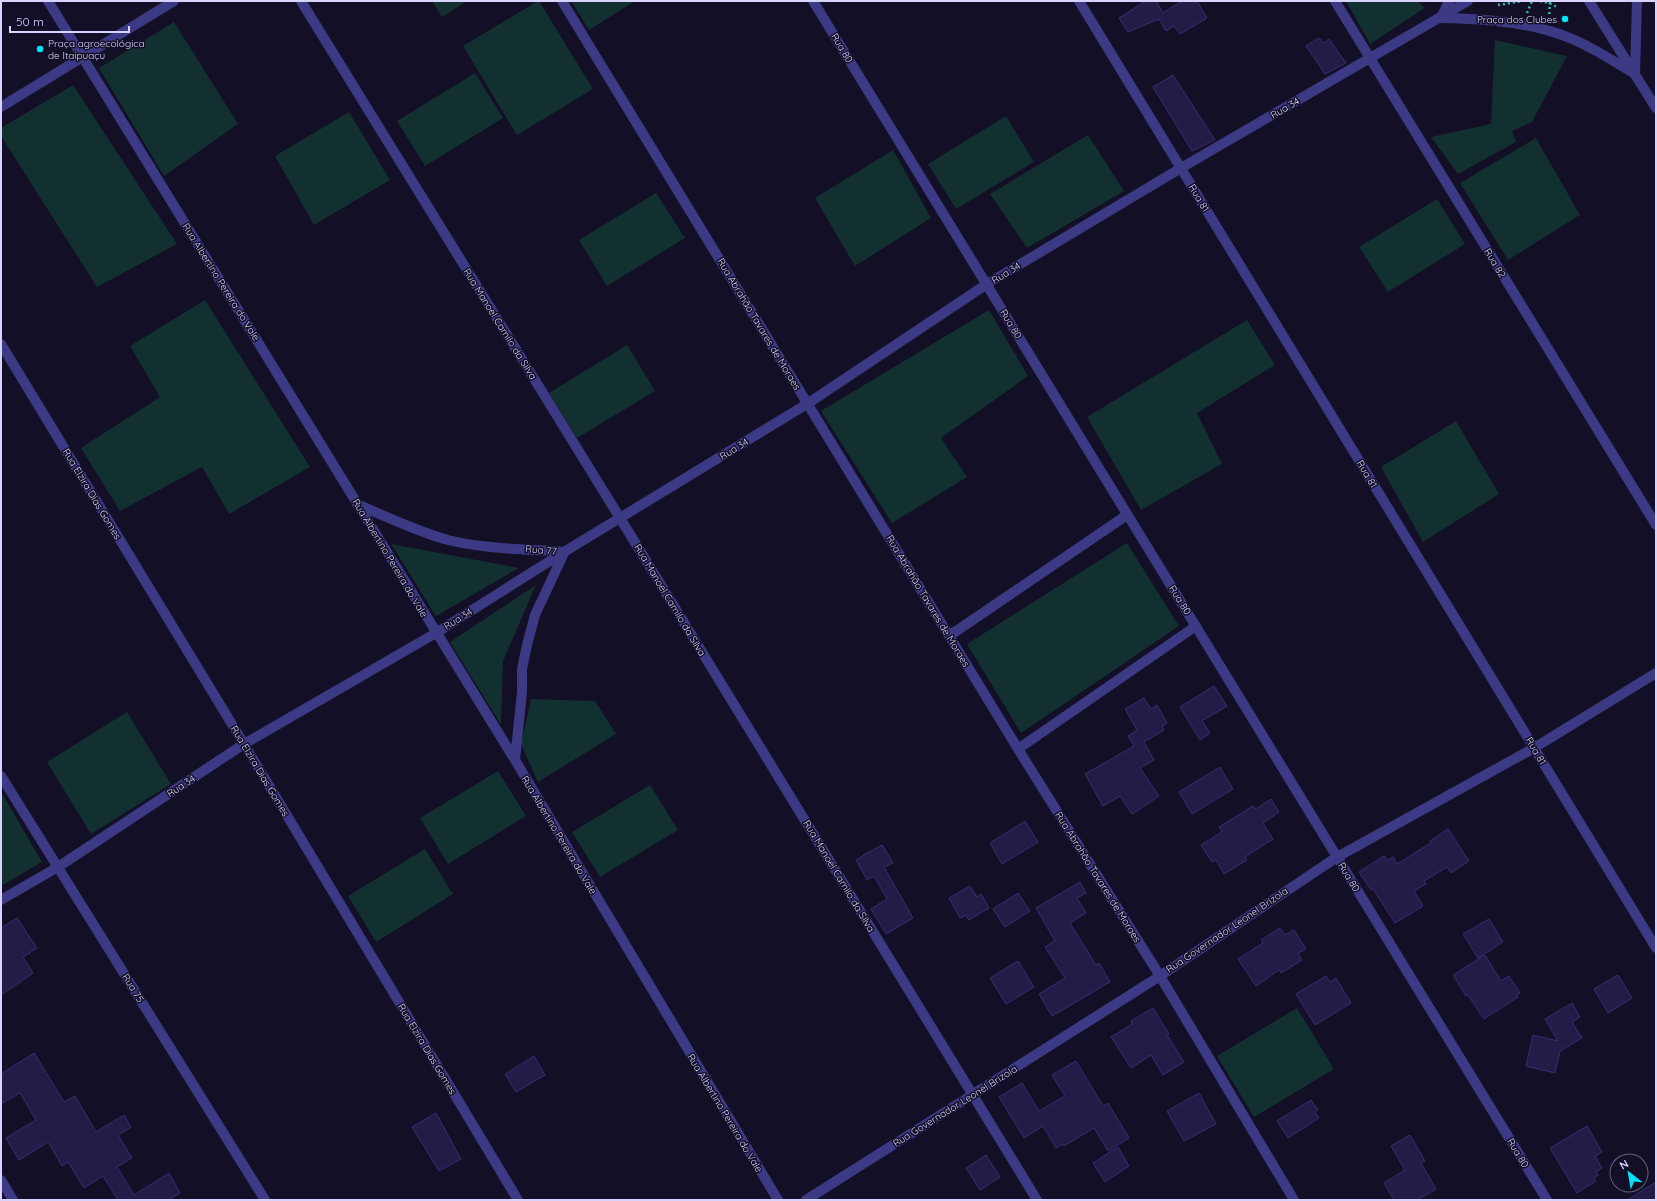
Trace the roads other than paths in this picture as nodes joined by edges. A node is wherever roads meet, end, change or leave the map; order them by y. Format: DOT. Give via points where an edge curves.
graph roads {
  1 [pos="48,1"];
  2 [pos="174,1"];
  3 [pos="301,1"];
  4 [pos="562,1"];
  5 [pos="813,1"];
  6 [pos="1079,1"];
  7 [pos="1335,1"];
  8 [pos="1449,1"];
  9 [pos="1468,1"];
  10 [pos="1589,1"];
  11 [pos="1636,1"];
  12 [pos="1441,18"];
  13 [pos="82,57"];
  14 [pos="1370,58"];
  15 [pos="1635,74"];
  16 [pos="1,107"];
  17 [pos="1656,108"];
  18 [pos="1181,168"];
  19 [pos="986,284"];
  20 [pos="1,344"];
  21 [pos="807,404"];
  22 [pos="357,504"];
  23 [pos="1127,515"];
  24 [pos="620,518"];
  25 [pos="1656,525"];
  26 [pos="564,552"];
  27 [pos="1196,626"];
  28 [pos="436,633"];
  29 [pos="949,636"];
  30 [pos="1656,673"];
  31 [pos="244,744"];
  32 [pos="1534,748"];
  33 [pos="1018,749"];
  34 [pos="515,760"];
  35 [pos="1,776"];
  36 [pos="1337,857"];
  37 [pos="58,867"];
  38 [pos="1,900"];
  39 [pos="1656,948"];
  40 [pos="1160,976"];
  41 [pos="973,1094"];
  42 [pos="1,1180"];
  43 [pos="13,1200"];
  44 [pos="264,1200"];
  45 [pos="518,1200"];
  46 [pos="778,1200"];
  47 [pos="806,1200"];
  48 [pos="1037,1200"];
  49 [pos="1294,1200"];
  50 [pos="1547,1200"];
  1 -- 13 [label="street, Rua Albertino Pereira do Vale"];
  2 -- 13 [label="street"];
  3 -- 24 [label="street, Rua Manoel Camilo da Silva"];
  4 -- 21 [label="street, Rua Abrahão Tavares de Moraes"];
  5 -- 19 [label="street, Rua 80"];
  6 -- 18 [label="street, Rua 81"];
  7 -- 14 [label="street, Rua 82"];
  8 -- 12 [label="street"];
  9 -- 12 [label="street, Rua 34"];
  10 -- 15 [label="street"];
  11 -- 15 [label="street"];
  12 -- 14 [label="street, Rua 34"];
  12 -- 15 [label="street" via="1522,24 1545,29 1591,48"];
  13 -- 16 [label="street"];
  13 -- 22 [label="street, Rua Albertino Pereira do Vale"];
  14 -- 18 [label="street, Rua 34"];
  14 -- 25 [label="street, Rua 82"];
  15 -- 17 [label="street"];
  18 -- 19 [label="street, Rua 34"];
  18 -- 32 [label="street, Rua 81"];
  19 -- 21 [label="street, Rua 34"];
  19 -- 23 [label="street, Rua 80"];
  20 -- 31 [label="street, Rua Elzira Dias Gomes"];
  21 -- 24 [label="street, Rua 34"];
  21 -- 29 [label="street, Rua Abrahão Tavares de Moraes"];
  22 -- 26 [label="street, Rua 77" via="419,531 450,540"];
  22 -- 28 [label="street, Rua Albertino Pereira do Vale"];
  23 -- 27 [label="street, Rua 80"];
  23 -- 29 [label="street"];
  24 -- 26 [label="street, Rua 34"];
  24 -- 41 [label="street, Rua Manoel Camilo da Silva"];
  26 -- 28 [label="street, Rua 34"];
  26 -- 34 [label="street, Rua 77" via="535,615 527,645 522,669"];
  27 -- 33 [label="street"];
  27 -- 36 [label="street, Rua 80"];
  28 -- 31 [label="street, Rua 34"];
  28 -- 34 [label="street, Rua Albertino Pereira do Vale"];
  29 -- 33 [label="street, Rua Abrahão Tavares de Moraes"];
  30 -- 32 [label="street, Rua Governador Leonel Brizola"];
  31 -- 37 [label="street, Rua 34"];
  31 -- 45 [label="street, Rua Elzira Dias Gomes"];
  32 -- 36 [label="street, Rua Governador Leonel Brizola"];
  32 -- 39 [label="street, Rua 81"];
  33 -- 40 [label="street, Rua Abrahão Tavares de Moraes"];
  34 -- 46 [label="street, Rua Albertino Pereira do Vale"];
  35 -- 37 [label="street, Rua 75"];
  36 -- 40 [label="street, Rua Governador Leonel Brizola"];
  36 -- 50 [label="street, Rua 80"];
  37 -- 38 [label="street, Rua 34"];
  37 -- 44 [label="street, Rua 75"];
  40 -- 41 [label="street, Rua Governador Leonel Brizola"];
  40 -- 49 [label="street, Rua Abrahão Tavares de Moraes"];
  41 -- 47 [label="street, Rua Governador Leonel Brizola"];
  41 -- 48 [label="street, Rua Manoel Camilo da Silva"];
  42 -- 43 [label="street"];
}
